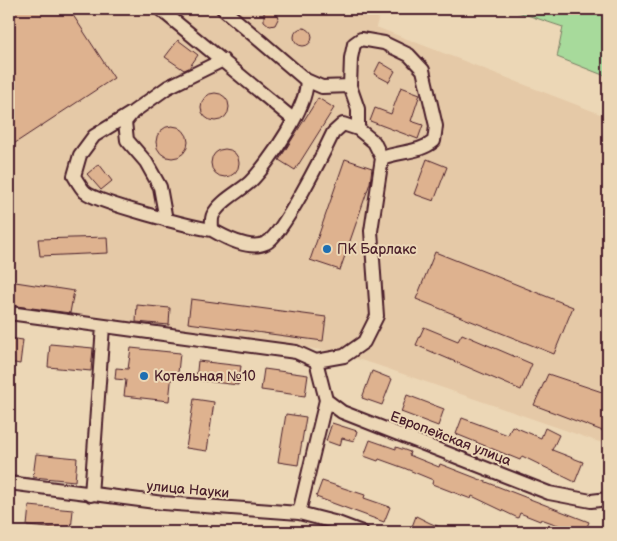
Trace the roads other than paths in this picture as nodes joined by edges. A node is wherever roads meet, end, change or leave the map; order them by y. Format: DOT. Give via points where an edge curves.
graph roads {
  1 [pos="160,9"];
  2 [pos="223,9"];
  3 [pos="222,60"];
  4 [pos="306,80"];
  5 [pos="350,86"];
  6 [pos="133,112"];
  7 [pos="293,120"];
  8 [pos="358,129"];
  9 [pos="382,158"];
  10 [pos="166,220"];
  11 [pos="212,230"];
  12 [pos="9,313"];
  13 [pos="103,326"];
  14 [pos="316,361"];
  15 [pos="326,400"];
  16 [pos="9,484"];
  17 [pos="91,495"];
  18 [pos="608,499"];
  19 [pos="299,513"];
  20 [pos="362,532"];
  1 -- 3 [label="street"];
  2 -- 4 [label="street"];
  3 -- 6 [label="street" via="168,87"];
  3 -- 7 [label="street"];
  4 -- 5 [label="street" via="322,88"];
  4 -- 7 [label="street" via="305,99"];
  5 -- 8 [label="street" via="358,109"];
  5 -- 9 [label="street" via="354,44 362,39 384,43 409,55 423,70 436,126 434,141 425,149 397,152"];
  6 -- 10 [label="street" via="125,122 127,140 146,162 160,187"];
  6 -- 10 [label="street" via="94,136 80,155 74,176 86,193"];
  7 -- 11 [label="street" via="271,157 250,182 212,215"];
  8 -- 9 [label="street" via="374,142"];
  8 -- 11 [label="street" via="343,124 333,133 281,227 267,243 254,245 227,239"];
  9 -- 14 [label="street" via="371,231 377,316 364,342 344,356"];
  10 -- 11 [label="street"];
  12 -- 13 [label="street"];
  13 -- 14 [label="street" via="296,352"];
  13 -- 17 [label="street"];
  14 -- 15 [label="street"];
  15 -- 18 [label="street, Европейская улица" via="342,412 549,492 591,501"];
  15 -- 19 [label="street"];
  16 -- 17 [label="street, улица Науки"];
  17 -- 19 [label="street, улица Науки"];
  19 -- 20 [label="street, улица Науки"];
}
